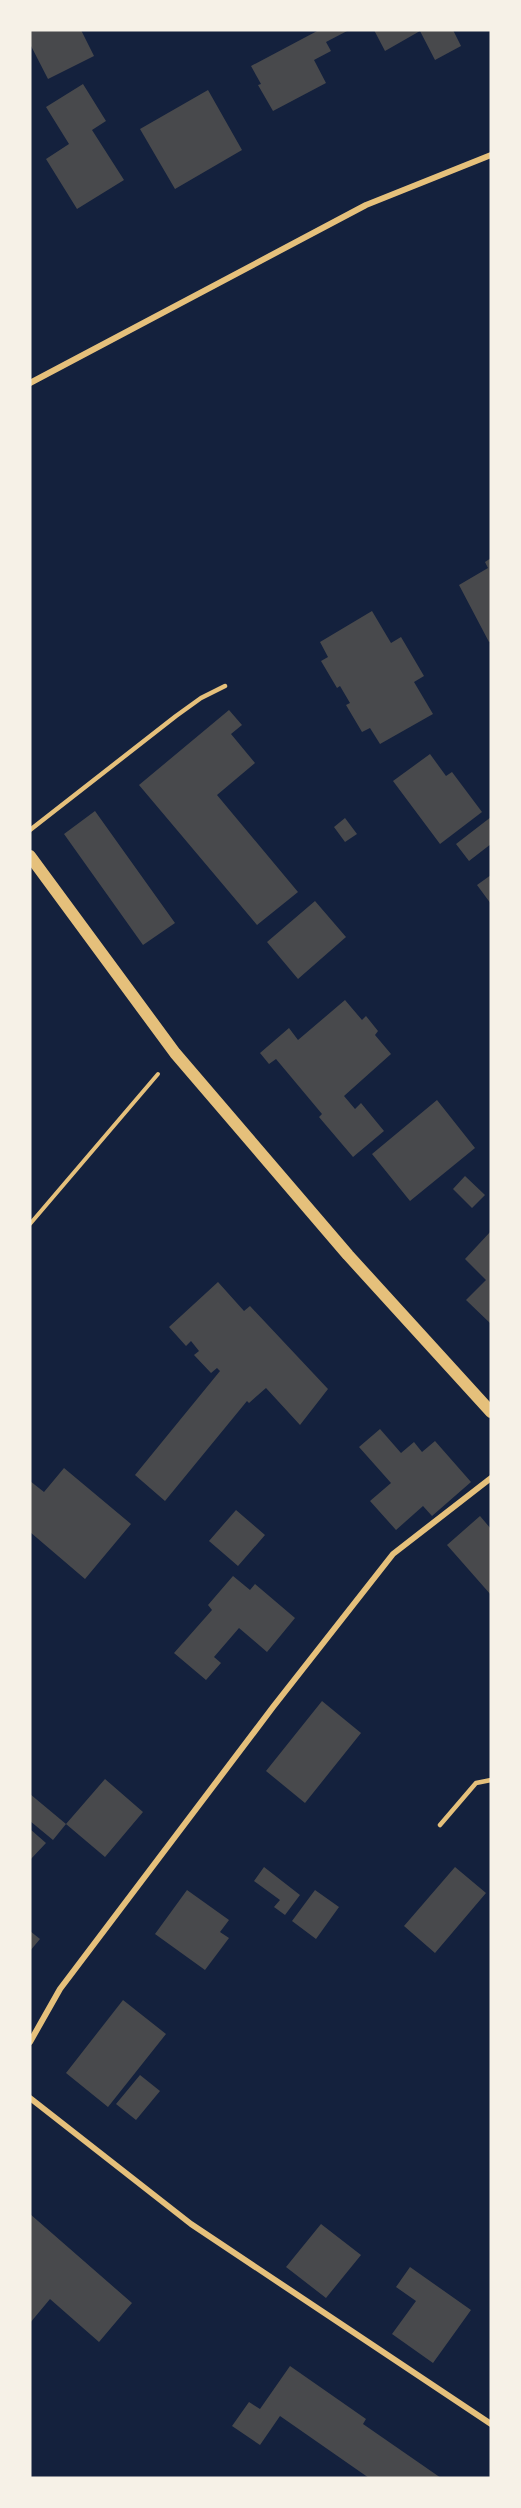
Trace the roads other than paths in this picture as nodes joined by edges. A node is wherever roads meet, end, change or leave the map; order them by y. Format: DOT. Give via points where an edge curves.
graph roads {
  1 [pos="491,155"];
  2 [pos="30,383"];
  3 [pos="225,686"];
  4 [pos="30,830"];
  5 [pos="30,856"];
  6 [pos="491,1412"];
  7 [pos="491,1478"];
  8 [pos="491,1780"];
  9 [pos="440,1825"];
  10 [pos="30,2042"];
  11 [pos="30,2098"];
  12 [pos="491,2424"];
  1 -- 2 [label="street" via="366,205"];
  3 -- 4 [label="lane" via="201,698"];
  5 -- 6 [label="main road" via="176,1053 348,1255"];
  7 -- 10 [label="street" via="393,1554 60,1989"];
  8 -- 9 [label="lane" via="476,1783"];
  11 -- 12 [label="street" via="191,2223"];
}
